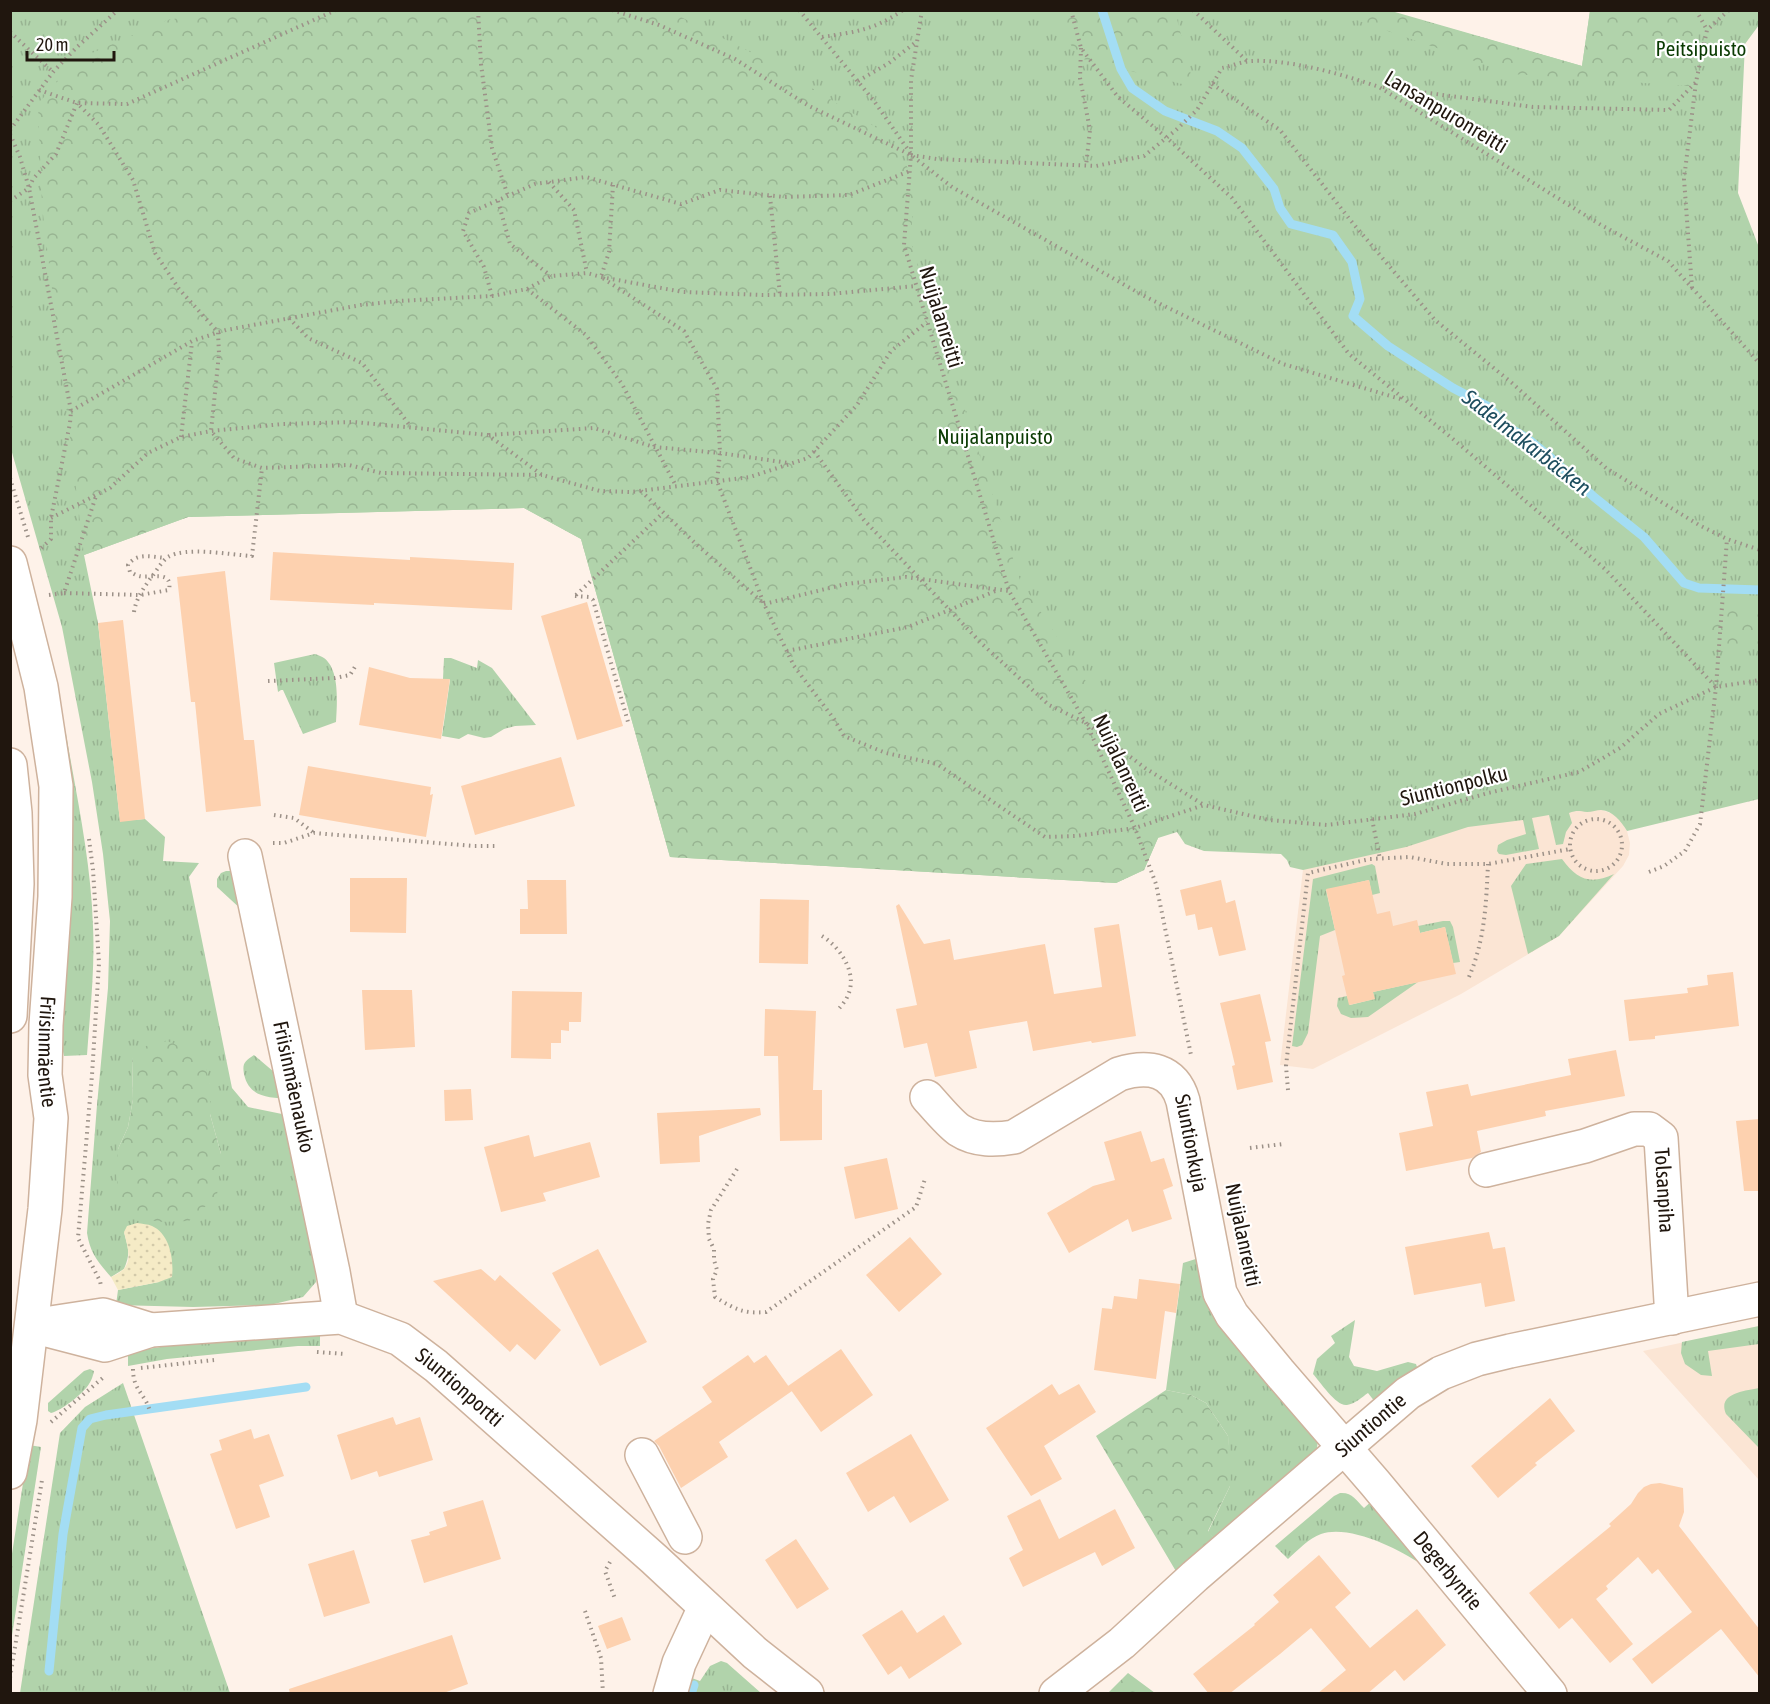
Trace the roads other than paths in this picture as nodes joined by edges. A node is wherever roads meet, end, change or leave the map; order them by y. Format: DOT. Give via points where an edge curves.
graph roads {
  1 [pos="22,560"];
  2 [pos="16,637"];
  3 [pos="10,765"];
  4 [pos="257,850"];
  5 [pos="10,1016"];
  6 [pos="927,1096"];
  7 [pos="1486,1170"];
  8 [pos="1760,1299"];
  9 [pos="341,1317"];
  10 [pos="1672,1318"];
  11 [pos="21,1325"];
  12 [pos="1344,1447"];
  13 [pos="642,1455"];
  14 [pos="10,1472"];
  15 [pos="685,1537"];
  16 [pos="705,1607"];
  17 [pos="670,1694"];
  18 [pos="807,1694"];
  19 [pos="1056,1694"];
  20 [pos="1550,1694"];
  1 -- 2 [label="street, Friisinmäentie"];
  2 -- 11 [label="street, Friisinmäentie" via="41,687 56,786 55,897 45,1075 51,1118 45,1209"];
  3 -- 5 [label="street, Friisinmäentie" via="17,884"];
  4 -- 9 [label="street, Friisinmäenaukio" via="297,1110"];
  6 -- 12 [label="street, Siuntionkuja" via="959,1130 995,1140 1014,1137 1119,1074 1144,1069 1170,1078 1183,1101 1220,1293 1232,1315"];
  7 -- 10 [label="street, Tolsanpiha" via="1585,1146 1634,1129 1649,1129 1661,1138"];
  8 -- 10 [label="street, Siuntiontie"];
  9 -- 11 [label="street, Siuntionportti" via="151,1330 105,1345"];
  9 -- 16 [label="street, Siuntionportti" via="400,1339 436,1366"];
  10 -- 12 [label="street, Siuntiontie" via="1510,1351 1441,1373 1408,1393"];
  11 -- 14 [label="street, Friisinmäentie" via="20,1420"];
  12 -- 19 [label="street, Siuntiontie" via="1122,1643"];
  12 -- 20 [label="street, Degerbyntie"];
  13 -- 15 [label="street"];
  16 -- 17 [label="street" via="679,1663"];
  16 -- 18 [label="street"];
}
